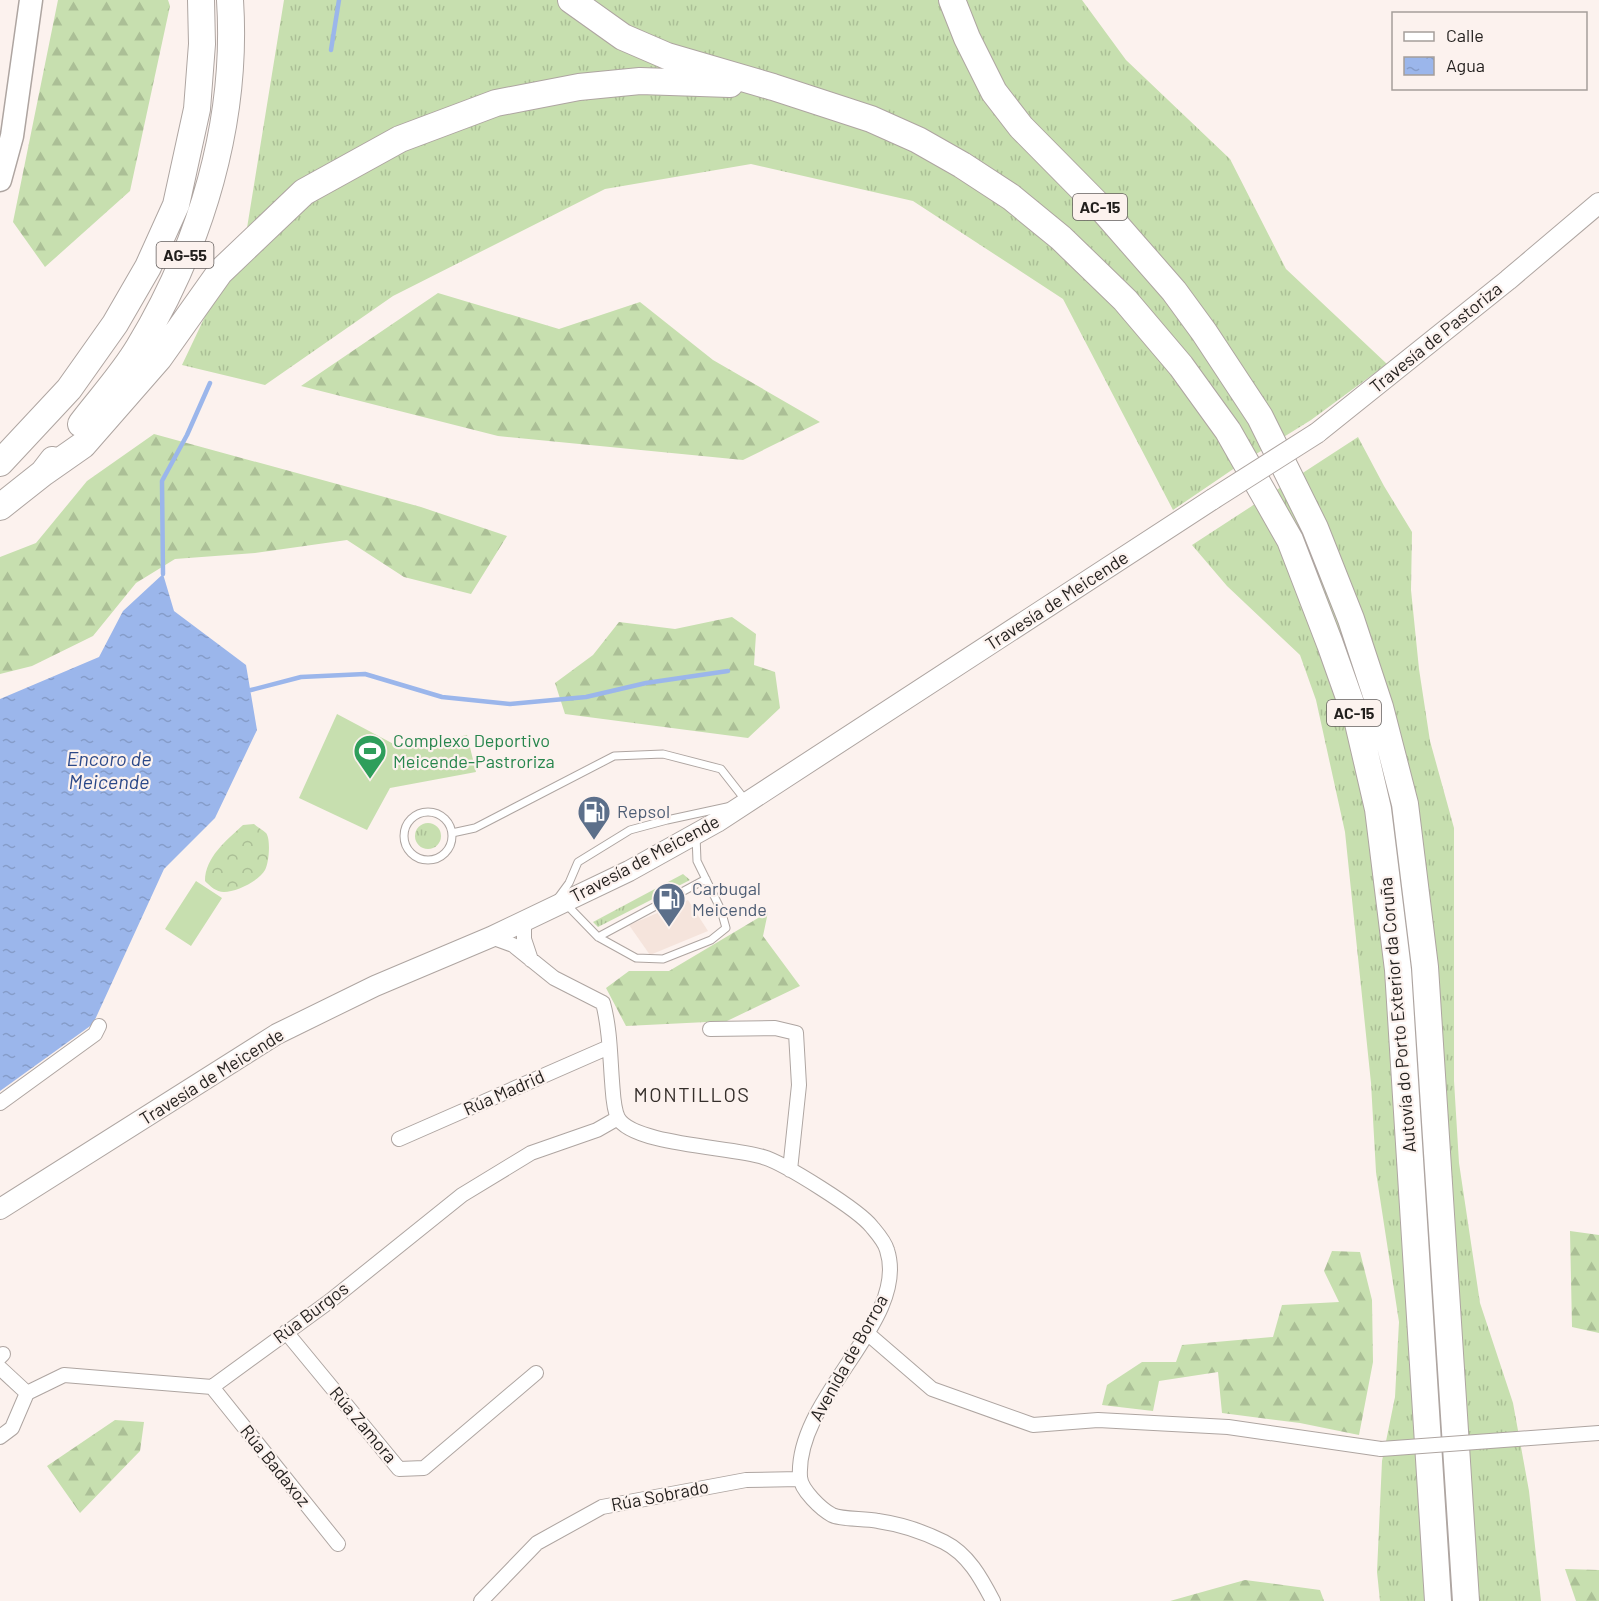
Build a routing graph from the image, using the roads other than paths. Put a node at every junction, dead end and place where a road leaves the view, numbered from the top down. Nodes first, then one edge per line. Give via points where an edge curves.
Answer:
1 (30, 0) edge
2 (201, 0) edge
3 (230, 0) edge
4 (571, 0) edge
5 (952, 0) edge
6 (773, 87) junction
7 (0, 180) edge
8 (1599, 203) edge
9 (0, 463) edge
10 (1267, 466) joint
11 (43, 473) junction
12 (0, 507) edge
13 (747, 803) junction
14 (452, 833) junction
15 (696, 834) junction
16 (706, 879) junction
17 (557, 904) junction
18 (524, 921) junction
19 (491, 937) junction
20 (598, 937) junction
21 (532, 962) junction
22 (99, 1026) dead end
23 (710, 1029) dead end
24 (609, 1047) junction
25 (0, 1103) edge
26 (618, 1118) junction
27 (399, 1139) dead end
28 (790, 1170) junction
29 (0, 1209) edge
30 (286, 1332) junction
31 (867, 1333) junction
32 (1, 1360) edge
33 (536, 1373) dead end
34 (212, 1387) junction
35 (27, 1393) junction
36 (1599, 1433) edge
37 (0, 1437) edge
38 (800, 1479) junction
39 (338, 1544) dead end
40 (481, 1601) edge
41 (993, 1601) edge
42 (1438, 1601) edge
43 (1466, 1601) edge

1 - 7 main road via 12,136
2 - 9 highway, AG-55 via 197,109 176,205 115,324 69,389
3 - 11 highway, AG-55 via 223,128 191,240 138,350
4 - 6 highway via 623,37 656,52
5 - 43 highway, Autovía do Porto Exterior da Coruña / AC-15 via 994,92 1021,127 1104,211 1174,291 1260,417 1315,528 1380,707 1405,804 1425,967
6 - 11 highway via 640,81 579,87 496,103 400,139 304,192 220,272 159,358 83,445
6 - 42 highway, Autovía do Porto Exterior da Coruña / AC-15 via 871,119 918,140 1011,197 1061,238 1125,300 1181,366 1227,431 1290,540 1358,723 1378,809 1399,982
8 - 10 main road, Travesía de Pastoriza, bridge via 1317,432
10 - 13 main road, Travesía de Meicende, bridge
11 - 12 highway, AG-55
13 - 14 lane via 721,769 663,754 614,756 475,828
13 - 15 main road, Travesía de Meicende
13 - 17 lane via 630,831 578,862
14 - 14 lane via 445,818 430,811 422,812 404,829 409,852 423,860 438,858 449,848
15 - 16 lane via 698,861
15 - 17 main road, Travesía de Meicende
16 - 20 lane
16 - 20 lane via 726,928 711,940 663,959 636,958
17 - 18 main road, Travesía de Meicende
17 - 20 lane
18 - 19 main road, Travesía de Meicende
18 - 21 street via 524,939
19 - 21 street via 513,945
19 - 29 main road, Travesía de Meicende via 375,986 278,1034
21 - 24 street via 603,1003
22 - 25 street via 95,1034
23 - 28 street via 775,1028 796,1033 799,1085
24 - 26 street
24 - 27 street, Rúa Madrid
26 - 28 street, Avenida de Borroa via 640,1134 764,1157
26 - 30 street, Rúa Burgos via 597,1130 531,1153 462,1195
28 - 31 street, Avenida de Borroa via 870,1224 887,1249 890,1278 884,1304
30 - 33 street, Rúa Zamora via 399,1469 424,1467
30 - 34 street, Rúa Burgos
31 - 36 street, bridge via 932,1389 1033,1425 1098,1420 1228,1427 1381,1449
31 - 38 street, Avenida de Borroa via 818,1411 804,1444
32 - 35 street
34 - 35 street via 64,1375
34 - 39 street, Rúa Badaxoz
35 - 37 street via 12,1428
38 - 40 street, Rúa Sobrado via 746,1480 602,1507 537,1543
38 - 41 street via 812,1499 833,1516 878,1521 945,1542 972,1563

